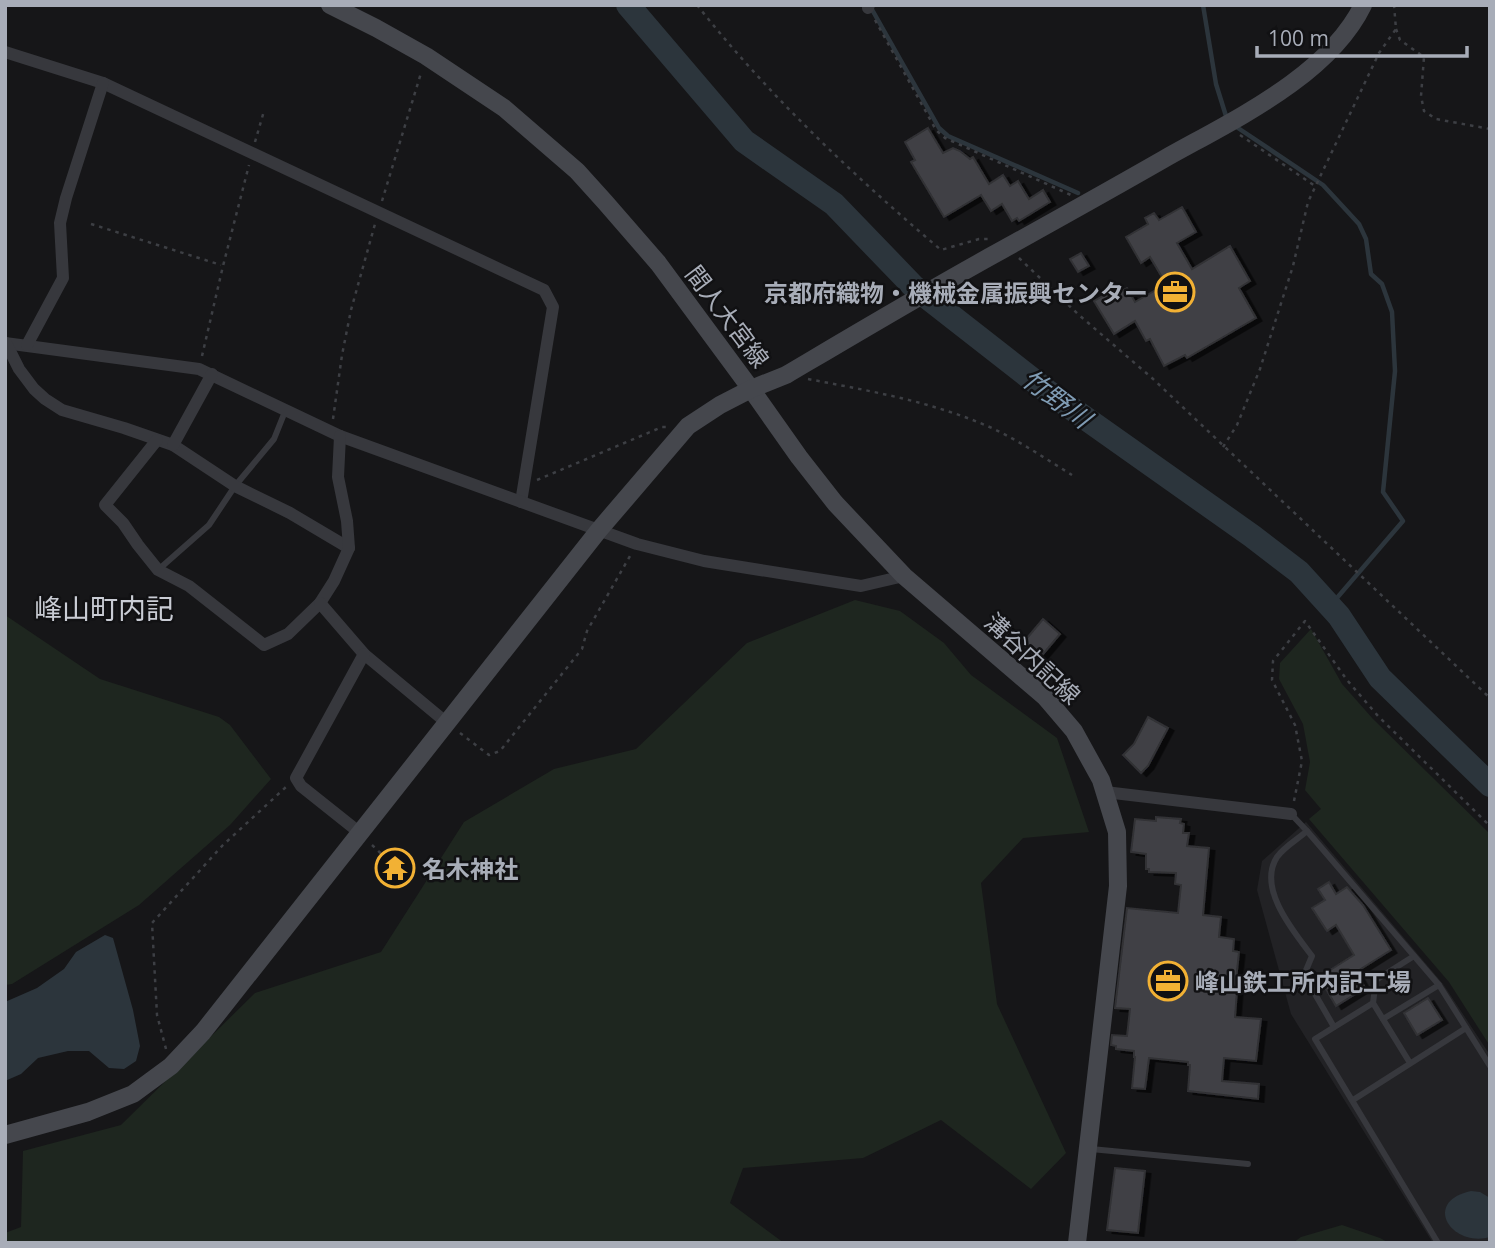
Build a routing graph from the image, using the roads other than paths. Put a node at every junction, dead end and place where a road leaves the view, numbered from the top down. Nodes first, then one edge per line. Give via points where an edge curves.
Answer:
1 (330, 5) edge
2 (1363, 5) edge
3 (5, 52) edge
4 (103, 83) junction
5 (6, 343) edge
6 (27, 345) junction
7 (212, 374) junction
8 (751, 389) junction
9 (286, 409) junction
10 (335, 434) junction
11 (157, 440) junction
12 (173, 445) junction
13 (235, 485) junction
14 (521, 502) junction
15 (599, 530) junction
16 (349, 548) junction
17 (158, 570) junction
18 (904, 576) junction
19 (320, 603) junction
20 (365, 654) junction
21 (447, 723) junction
22 (1105, 792) junction
23 (1291, 814) joint
24 (1307, 831) junction
25 (360, 833) junction
26 (1414, 956) junction
27 (1438, 985) junction
28 (1373, 1003) junction
29 (1383, 1019) junction
30 (1334, 1027) junction
31 (1466, 1028) junction
32 (1410, 1063) junction
33 (1490, 1066) edge
34 (1353, 1100) junction
35 (5, 1135) edge
36 (1089, 1149) junction
37 (1248, 1164) dead end
38 (1077, 1243) edge
39 (1438, 1243) edge

1 - 8 main road, 間人大宮線 via 426,56 504,108 577,172 641,243
2 - 8 main road, 間人大宮線 via 1342,38 1290,85 786,375
3 - 4 street
4 - 6 street via 60,223 63,278
4 - 14 street via 544,290 552,307
5 - 6 street
5 - 11 street via 34,389 62,410
6 - 7 street
7 - 9 street
7 - 12 street
8 - 15 main road via 688,426
8 - 18 main road, 溝谷内記線 via 835,503
9 - 10 street
9 - 13 lane via 274,439
10 - 14 street
10 - 16 street
11 - 12 street
11 - 17 street via 106,505
12 - 13 street
13 - 16 street
13 - 17 lane via 209,525
14 - 15 street
15 - 18 street via 705,561 861,586
15 - 21 main road
16 - 19 street
17 - 19 street via 189,586 264,645 288,634
18 - 22 main road, 溝谷内記線 via 1045,697 1074,731
19 - 20 street
20 - 21 street
20 - 25 street via 296,778
21 - 25 main road
22 - 23 street
22 - 36 main road, 溝谷内記線 via 1117,832 1118,886
23 - 24 lane
24 - 26 lane
24 - 30 lane via 1278,855 1271,885 1276,901 1312,957 1304,975
25 - 35 main road via 171,1066 133,1094
26 - 27 lane
26 - 28 lane via 1376,981
27 - 29 lane
27 - 31 lane
28 - 29 lane
28 - 30 lane
29 - 32 lane
30 - 34 lane via 1315,1039
31 - 32 lane
31 - 33 lane
32 - 34 lane
34 - 39 lane
36 - 37 lane
36 - 38 main road, 溝谷内記線

